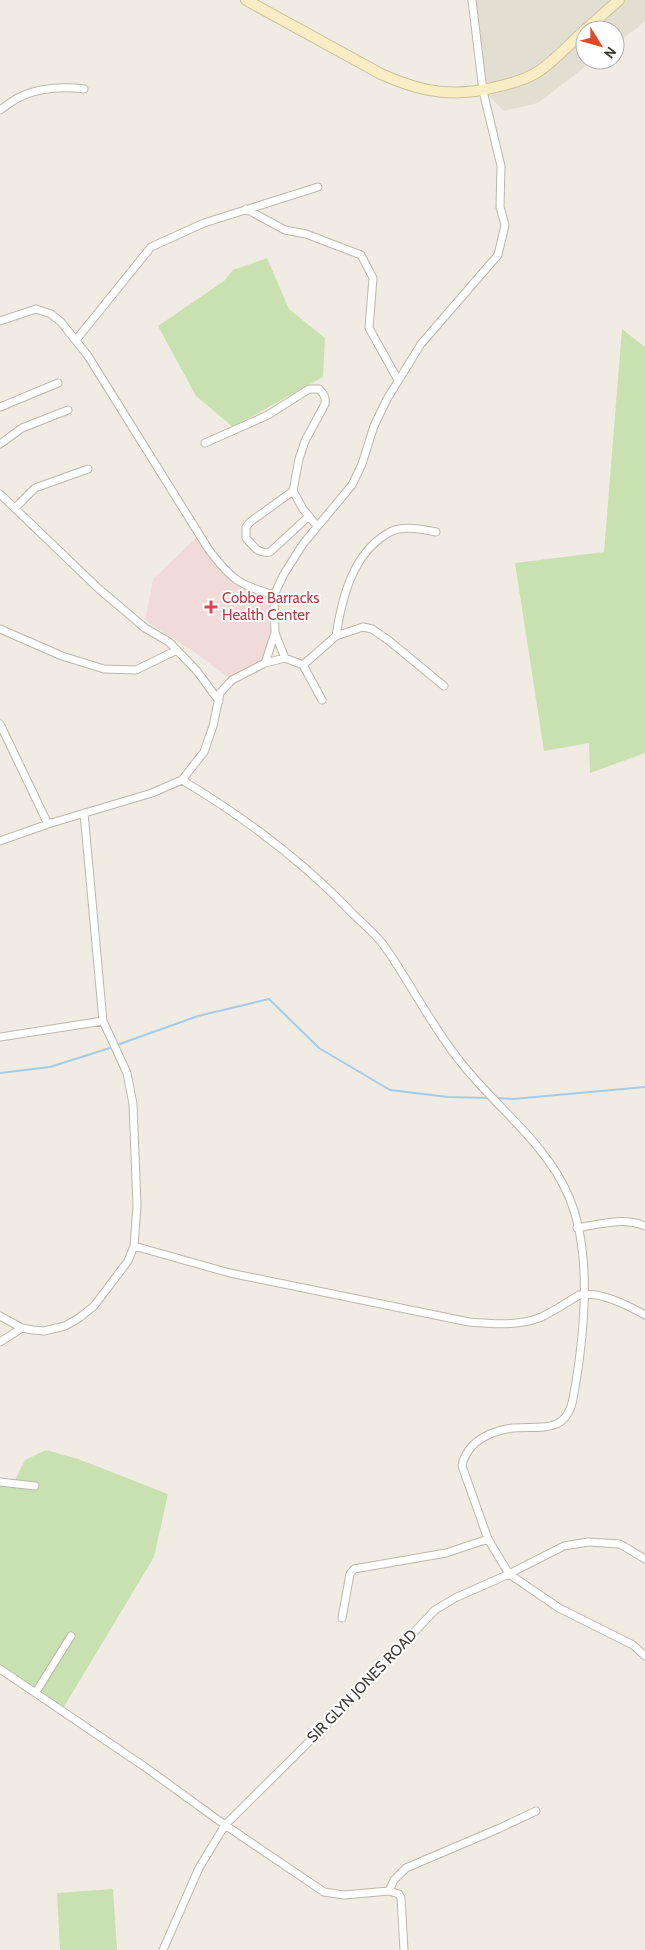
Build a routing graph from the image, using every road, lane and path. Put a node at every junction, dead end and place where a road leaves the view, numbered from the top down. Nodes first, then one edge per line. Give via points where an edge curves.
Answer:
1 (246, 0) edge
2 (472, 0) edge
3 (619, 0) edge
4 (596, 20) edge
5 (575, 39) edge
6 (84, 89) dead end
7 (482, 91) junction
8 (0, 110) edge
9 (318, 187) dead end
10 (246, 209) junction
11 (0, 321) edge
12 (76, 340) junction
13 (398, 380) junction
14 (58, 383) dead end
15 (0, 407) edge
16 (68, 410) dead end
17 (205, 443) dead end
18 (0, 444) edge
19 (88, 469) dead end
20 (293, 491) junction
21 (0, 494) edge
22 (15, 508) junction
23 (308, 517) junction
24 (317, 526) junction
25 (436, 532) dead end
26 (274, 595) junction
27 (0, 629) edge
28 (275, 633) junction
29 (336, 636) junction
30 (177, 650) junction
31 (285, 658) junction
32 (265, 663) junction
33 (303, 665) junction
34 (444, 686) dead end
35 (322, 700) dead end
36 (220, 701) junction
37 (0, 724) edge
38 (182, 780) junction
39 (84, 813) junction
40 (48, 824) junction
41 (0, 841) edge
42 (103, 1020) junction
43 (0, 1037) edge
44 (645, 1226) edge
45 (577, 1228) junction
46 (134, 1246) junction
47 (585, 1294) junction
48 (645, 1315) edge
49 (0, 1316) edge
50 (22, 1328) junction
51 (0, 1342) edge
52 (0, 1482) edge
53 (35, 1486) dead end
54 (488, 1539) junction
55 (645, 1559) edge
56 (509, 1574) junction
57 (342, 1618) dead end
58 (71, 1636) dead end
59 (645, 1656) edge
60 (0, 1669) edge
61 (36, 1692) junction
62 (536, 1811) dead end
63 (225, 1825) junction
64 (390, 1891) junction
65 (162, 1950) edge
66 (404, 1950) edge

1 - 7 main road via 401,83 447,93
2 - 7 street
3 - 4 main road
5 - 7 main road via 536,73 511,84
6 - 8 street via 70,87 40,91 21,96
7 - 13 street via 501,166 500,207 505,225 502,242 498,255 421,344
9 - 10 street
10 - 12 street via 204,223 151,247
10 - 13 street via 285,230 306,234 361,255 373,278 368,328
11 - 12 street via 26,311 45,311 61,322
12 - 26 street via 220,565 245,586
13 - 24 street via 374,426 352,485
14 - 15 street
16 - 18 street via 22,428
17 - 20 street via 268,415 309,389 319,389 326,399 325,404 305,441
19 - 22 street via 35,488
20 - 23 street
20 - 23 street via 250,522 246,538 260,552 270,552
21 - 22 street
22 - 30 street via 99,589
23 - 24 street
24 - 26 street via 284,574
25 - 29 street via 418,528 391,531 375,543 347,585
26 - 28 street
27 - 30 street via 62,656 104,669 136,670
28 - 31 street
28 - 32 street
29 - 33 street
29 - 34 street via 363,627 372,629
30 - 36 street
31 - 32 street
31 - 33 street
32 - 36 street via 232,680 220,693
33 - 35 street
36 - 38 street via 204,752
37 - 40 street
38 - 39 street via 152,793
38 - 45 street via 225,806 326,885 384,946 458,1060 557,1174 569,1198
39 - 40 street
39 - 42 street
40 - 41 street
42 - 43 street
42 - 46 street via 127,1073 133,1104 137,1206
44 - 45 street via 615,1221
45 - 47 street
46 - 47 street via 230,1273 469,1322 523,1322 538,1318
46 - 50 street via 118,1276 94,1306 79,1318 65,1326 44,1331
47 - 48 street via 600,1296
47 - 54 street via 572,1400 566,1415 551,1427 512,1428 490,1434 478,1441 463,1460 463,1472
49 - 50 street
50 - 51 street
52 - 53 street
54 - 56 street
54 - 57 street via 446,1553 354,1568
55 - 56 street, SIR GLYN JONES ROAD via 620,1544 588,1542 564,1546
56 - 59 street via 559,1608 633,1645
56 - 63 street, SIR GLYN JONES ROAD via 435,1610 339,1712
58 - 61 street
60 - 61 street
61 - 63 street
62 - 64 street via 406,1868 394,1880
63 - 64 street via 324,1892 344,1895
63 - 65 street, SIR GLYN JONES ROAD via 199,1868
64 - 66 street via 401,1898

